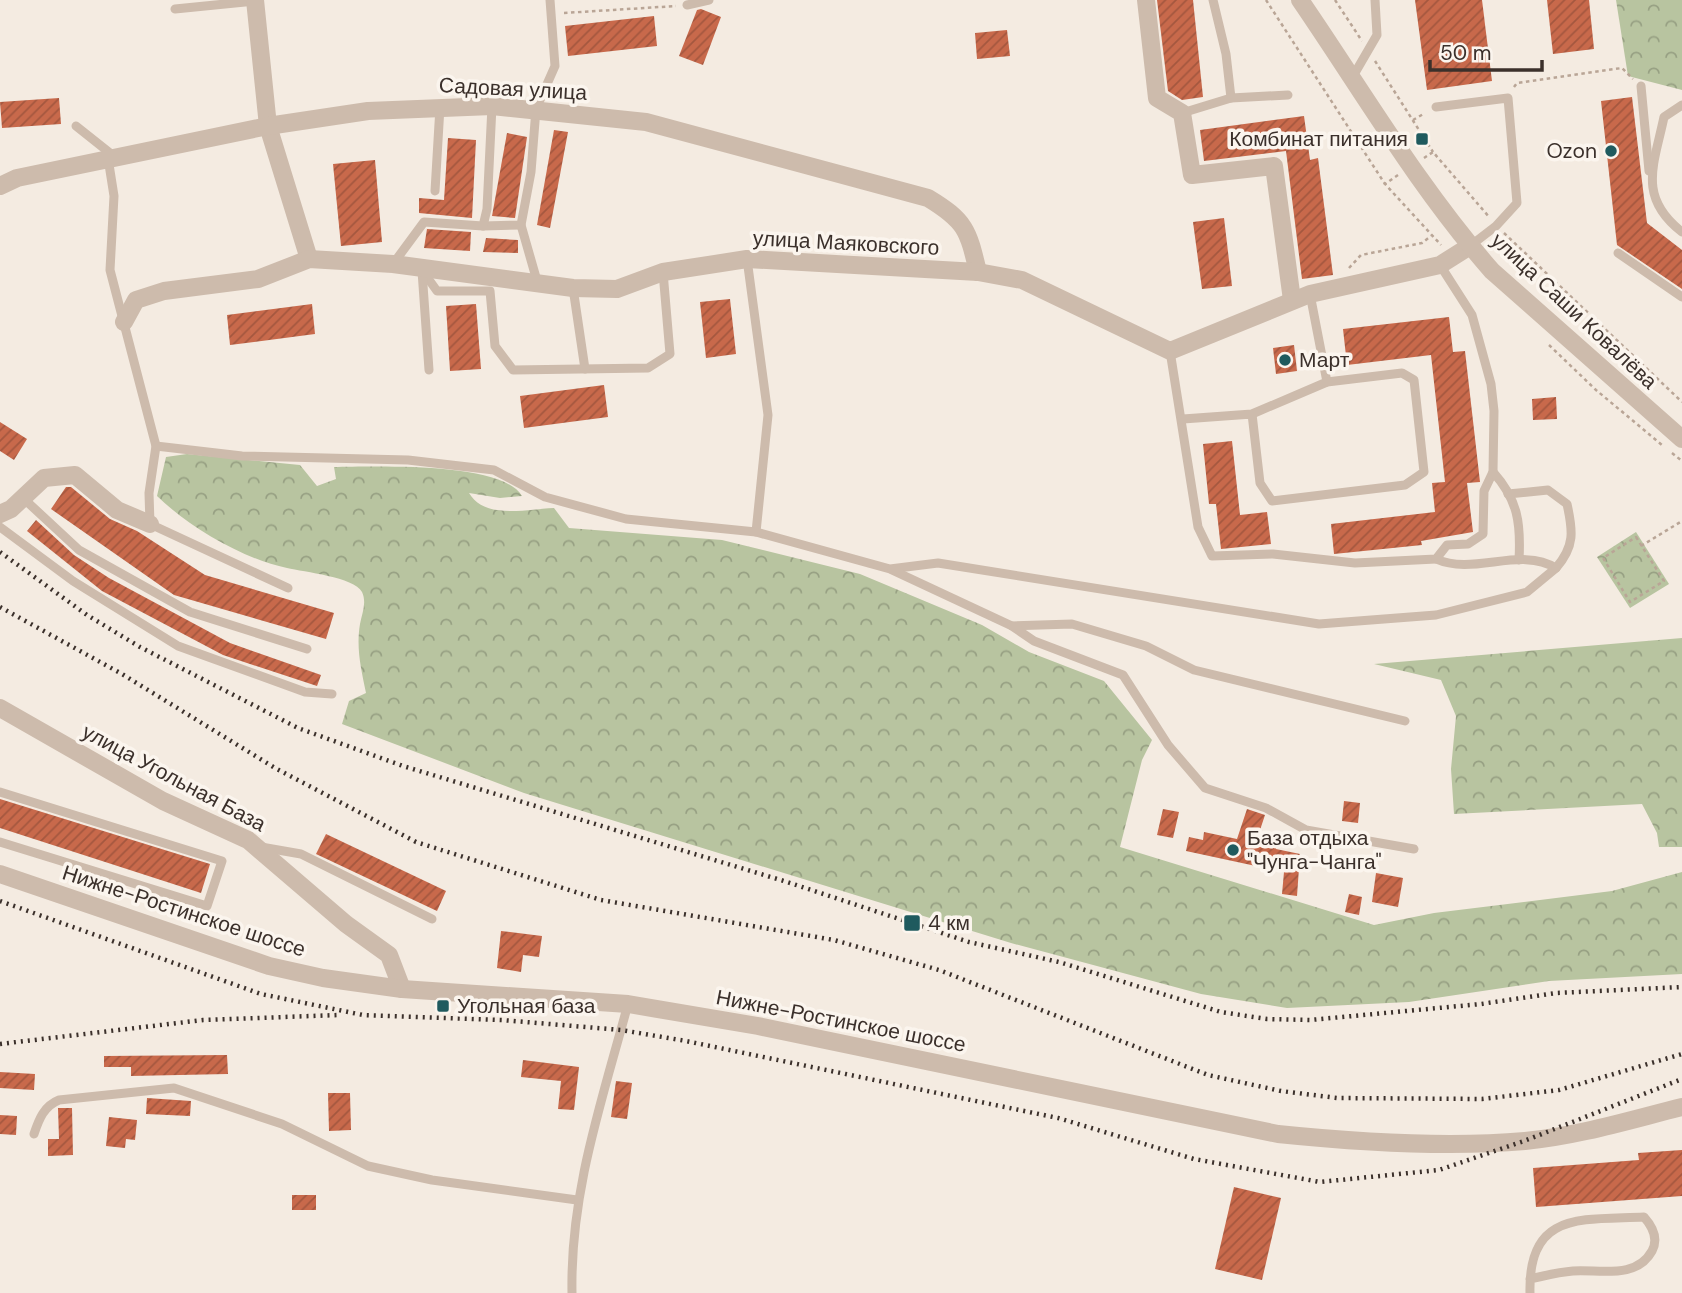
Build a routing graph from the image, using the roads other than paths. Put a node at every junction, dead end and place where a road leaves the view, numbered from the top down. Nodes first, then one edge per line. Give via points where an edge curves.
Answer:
1 (550, 0) edge
2 (709, 0) edge
3 (1146, 0) edge
4 (1213, 0) edge
5 (1300, 0) edge
6 (1375, 0) edge
7 (255, 1) edge
8 (687, 5) road end
9 (175, 9) dead end
10 (1352, 78) junction
11 (1641, 86) road end
12 (1288, 95) dead end
13 (1231, 98) junction
14 (1682, 105) edge
15 (492, 106) junction
16 (440, 107) junction
17 (1436, 107) road end
18 (536, 109) junction
19 (1182, 113) junction
20 (76, 126) dead end
21 (268, 126) junction
22 (111, 158) junction
23 (1650, 176) junction
24 (0, 186) edge
25 (435, 191) dead end
26 (521, 225) junction
27 (482, 226) junction
28 (1682, 232) edge
29 (1470, 246) junction
30 (1618, 253) dead end
31 (309, 259) junction
32 (747, 259) junction
33 (393, 264) junction
34 (1440, 265) junction
35 (422, 270) junction
36 (663, 272) junction
37 (978, 272) junction
38 (537, 281) junction
39 (573, 288) junction
40 (1310, 294) junction
41 (1682, 298) edge
42 (1292, 300) junction
43 (124, 322) junction
44 (1170, 351) junction
45 (585, 369) junction
46 (429, 370) dead end
47 (1327, 382) junction
48 (1252, 414) junction
49 (1183, 419) junction
50 (1682, 439) edge
51 (156, 446) junction
52 (1493, 472) junction
53 (1508, 494) junction
54 (23, 498) junction
55 (0, 514) edge
56 (150, 524) junction
57 (0, 527) edge
58 (756, 532) junction
59 (1436, 559) junction
60 (1519, 560) junction
61 (1556, 568) junction
62 (890, 569) junction
63 (288, 588) dead end
64 (1012, 626) junction
65 (307, 649) dead end
66 (332, 694) dead end
67 (0, 708) edge
68 (1405, 721) dead end
69 (0, 792) edge
70 (0, 842) edge
71 (256, 846) junction
72 (1414, 849) dead end
73 (0, 874) edge
74 (432, 919) dead end
75 (402, 989) junction
76 (628, 1004) junction
77 (1682, 1107) edge
78 (34, 1134) dead end
79 (577, 1200) junction
80 (1530, 1279) junction
81 (572, 1293) edge
82 (1530, 1293) edge

1 - 18 lane via 555,66
2 - 8 lane
3 - 19 street via 1157,98
4 - 13 lane
5 - 10 street, улица Саши Ковалёва
6 - 10 lane via 1377,36
7 - 9 lane
7 - 21 street
10 - 29 street, улица Саши Ковалёва
11 - 23 lane
12 - 13 lane
13 - 19 lane
14 - 23 lane via 1664,117
15 - 16 street, Садовая улица
15 - 18 street, Садовая улица
15 - 27 lane via 487,209
16 - 21 street, Садовая улица via 368,111
16 - 25 lane
17 - 29 lane via 1508,98 1517,203
18 - 26 lane
18 - 37 street, Садовая улица via 646,122 928,198 956,215 970,238
19 - 42 street via 1192,175 1274,166
20 - 22 lane
21 - 22 street, Садовая улица
21 - 31 street
22 - 24 street, Садовая улица via 17,178
22 - 43 lane via 110,270
23 - 28 lane via 1663,217
26 - 27 lane
26 - 38 lane
27 - 33 lane via 424,222
29 - 34 street
29 - 50 street, улица Саши Ковалёва via 1492,271
30 - 41 lane
31 - 33 street, улица Маяковского
31 - 43 street, улица Маяковского via 258,279 164,291 136,300
32 - 36 street, улица Маяковского
32 - 37 street, улица Маяковского
32 - 58 lane via 768,415
33 - 35 street, улица Маяковского
34 - 40 street
34 - 52 lane via 1472,315 1483,349 1494,411
35 - 38 street, улица Маяковского
35 - 45 lane via 438,290 490,291 495,346 513,370
35 - 46 lane
36 - 39 street, улица Маяковского via 617,289
36 - 45 lane via 670,354 648,368
37 - 44 street, улица Маяковского via 1022,280
38 - 39 street, улица Маяковского
39 - 45 lane
40 - 42 street
40 - 47 lane
42 - 44 street
43 - 51 lane
44 - 49 lane
47 - 48 lane
47 - 48 lane via 1402,373 1414,380 1424,472 1405,485 1272,501 1260,483
48 - 49 lane
49 - 59 lane via 1198,527 1212,556 1273,554 1355,563
51 - 56 lane
51 - 58 lane via 242,456 408,460 494,470 545,497 626,519
52 - 53 lane
52 - 59 lane via 1484,491 1483,534 1468,544 1447,545
53 - 60 lane via 1521,522
53 - 61 lane via 1548,490 1567,504 1574,536
54 - 55 street
54 - 56 street via 44,478 75,475 117,510
54 - 65 lane via 79,550 190,612
56 - 63 lane
57 - 66 lane via 73,581 178,646 305,692
58 - 62 lane
59 - 60 lane via 1453,567
60 - 61 lane via 1543,560
61 - 62 lane via 1527,592 1436,615 1319,624 938,564
62 - 64 lane
64 - 68 lane via 1072,624 1146,646 1194,670
64 - 72 lane via 1034,641 1123,675 1168,745 1205,788 1266,808 1306,830
67 - 71 street, улица Угольная База via 163,801
69 - 70 lane via 222,861 207,906
71 - 74 lane via 301,854
71 - 75 street, улица Угольная База via 389,955
73 - 75 street, Нижне-Ростинское шоссе via 269,966
75 - 76 street, Нижне-Ростинское шоссе
76 - 77 street, Нижне-Ростинское шоссе via 758,1026 1278,1135 1344,1141 1524,1141
76 - 79 lane
78 - 79 lane via 40,1116 59,1100 174,1088 282,1124 368,1166 432,1181
79 - 81 lane
80 - 80 lane via 1538,1242 1575,1220 1644,1217 1653,1228 1655,1246 1647,1260 1626,1270 1575,1270
80 - 82 lane

